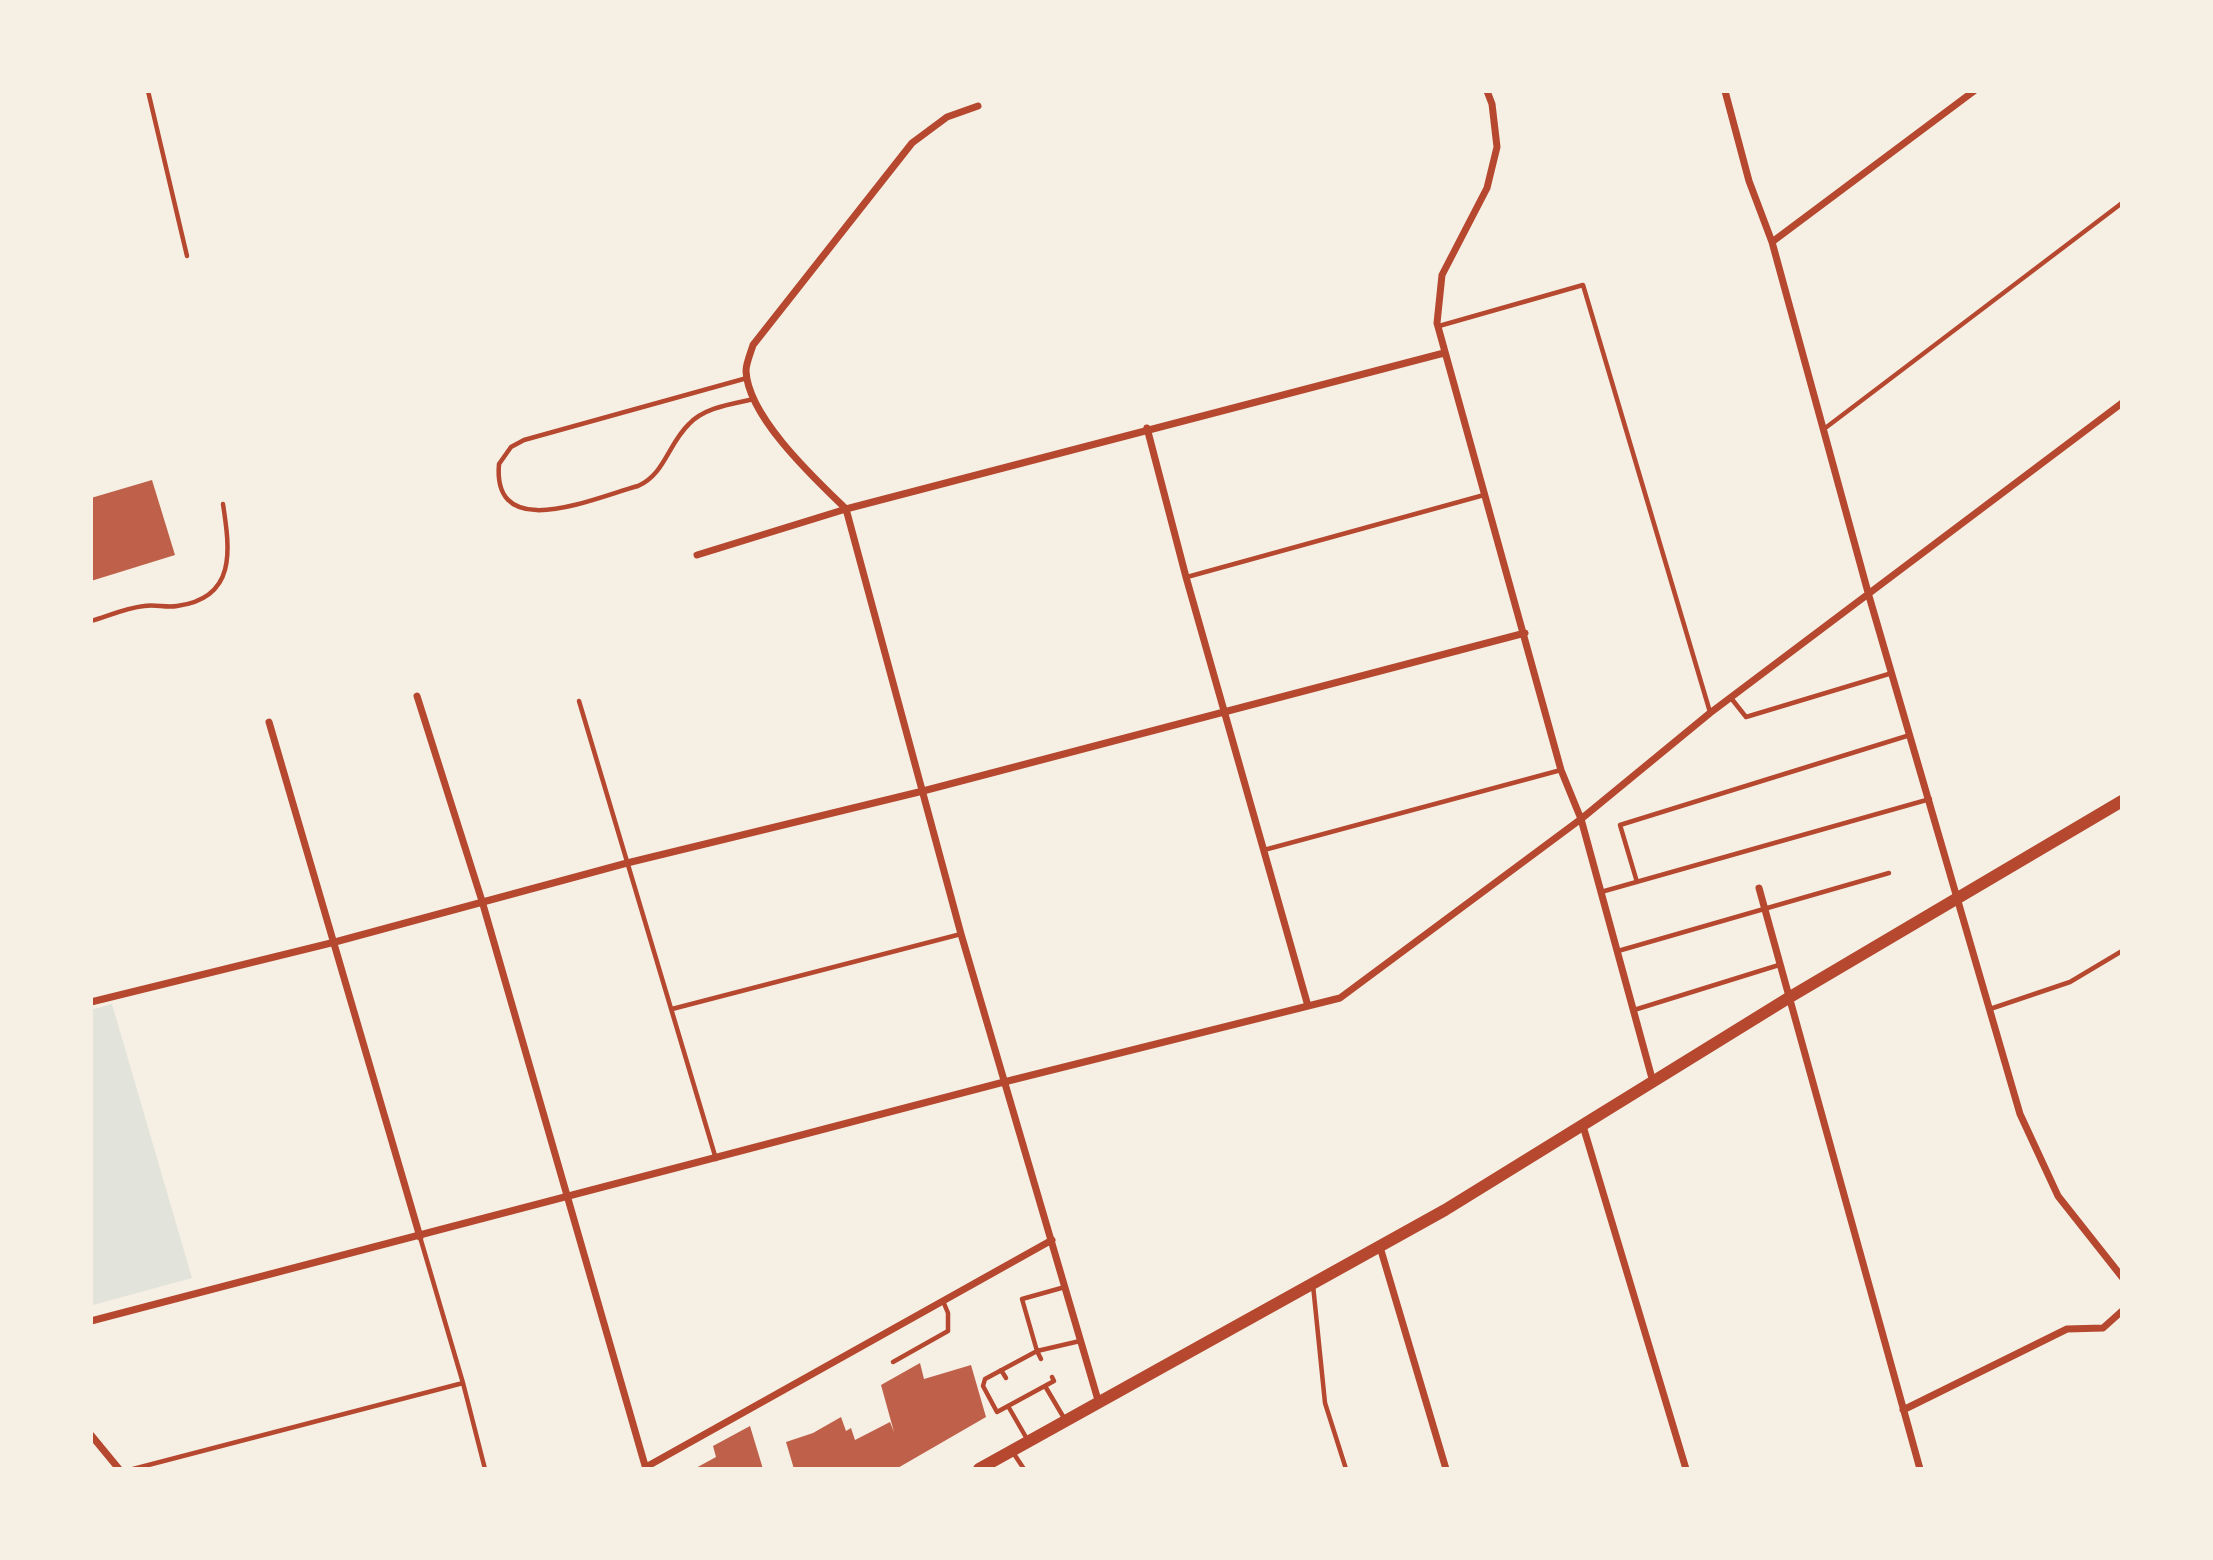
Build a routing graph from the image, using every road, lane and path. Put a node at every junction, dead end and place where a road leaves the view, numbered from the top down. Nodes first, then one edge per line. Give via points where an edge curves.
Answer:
1 (148, 91) edge
2 (1487, 91) edge
3 (1725, 91) edge
4 (1974, 91) edge
5 (978, 106) dead end
6 (2122, 203) edge
7 (1772, 242) junction
8 (187, 256) dead end
9 (1438, 326) junction
10 (1444, 352) junction
11 (748, 377) junction
12 (755, 398) junction
13 (2122, 403) edge
14 (1147, 428) junction
15 (1823, 430) junction
16 (1484, 495) junction
17 (223, 504) dead end
18 (846, 509) junction
19 (697, 555) dead end
20 (1186, 577) junction
21 (1869, 596) junction
22 (91, 621) edge
23 (1525, 633) junction
24 (1893, 673) junction
25 (417, 696) dead end
26 (1731, 698) junction
27 (579, 701) dead end
28 (1227, 712) junction
29 (1710, 713) junction
30 (270, 722) dead end
31 (1911, 735) junction
32 (1561, 770) junction
33 (923, 791) junction
34 (1930, 799) junction
35 (2122, 801) edge
36 (1581, 819) junction
37 (1264, 850) junction
38 (626, 863) junction
39 (1889, 873) dead end
40 (1637, 881) junction
41 (1759, 888) dead end
42 (1601, 892) junction
43 (1959, 897) junction
44 (482, 901) junction
45 (1765, 909) junction
46 (961, 933) junction
47 (335, 942) junction
48 (2122, 951) edge
49 (1617, 952) junction
50 (1780, 965) junction
51 (1790, 997) junction
52 (91, 1002) edge
53 (1308, 1006) junction
54 (672, 1009) junction
55 (1990, 1009) junction
56 (1633, 1011) junction
57 (1004, 1082) junction
58 (1653, 1082) junction
59 (1583, 1126) junction
60 (716, 1159) junction
61 (568, 1198) junction
62 (420, 1237) junction
63 (1052, 1240) junction
64 (1380, 1247) junction
65 (2122, 1277) edge
66 (1313, 1284) junction
67 (1065, 1287) junction
68 (942, 1301) junction
69 (2122, 1311) edge
70 (91, 1321) edge
71 (1081, 1341) junction
72 (1037, 1351) junction
73 (1041, 1359) dead end
74 (893, 1362) dead end
75 (1001, 1370) junction
76 (1052, 1377) dead end
77 (1006, 1378) dead end
78 (463, 1383) junction
79 (1045, 1386) junction
80 (1098, 1401) junction
81 (1008, 1406) junction
82 (1903, 1410) junction
83 (1065, 1420) junction
84 (91, 1435) edge
85 (1028, 1441) junction
86 (1012, 1450) junction
87 (646, 1468) edge
88 (119, 1469) edge
89 (133, 1469) edge
90 (485, 1469) edge
91 (979, 1469) edge
92 (1024, 1469) edge
93 (1346, 1469) edge
94 (1446, 1469) edge
95 (1686, 1469) edge
96 (1920, 1469) edge

1 - 8 lane
2 - 9 street via 1497,147 1487,188 1442,275
3 - 7 street via 1749,181
4 - 7 street
5 - 11 street via 947,117 912,143 770,320 753,345
6 - 15 lane
7 - 15 street
9 - 10 street
9 - 29 lane via 1583,285
10 - 14 street
10 - 16 street
11 - 12 street
11 - 12 lane via 524,440 499,464 502,492 517,508 537,513 638,486 651,480 690,422 711,410
12 - 18 street via 802,467
13 - 21 street
14 - 18 street
14 - 20 street
15 - 21 street
16 - 20 lane
16 - 23 street
17 - 22 lane via 229,560 226,575 214,589 189,604 144,606
18 - 19 street
18 - 33 street
20 - 28 street
21 - 24 street
21 - 26 street
23 - 28 street
23 - 32 street
24 - 26 lane via 1745,717
24 - 31 street
25 - 44 street
26 - 29 street
27 - 38 lane
28 - 33 street
28 - 37 street
29 - 36 street
30 - 47 street
31 - 34 street
31 - 40 lane via 1620,825
32 - 36 street
32 - 37 lane
33 - 38 street
33 - 46 street
34 - 40 lane
34 - 43 street
35 - 43 main road
36 - 42 street
36 - 53 street via 1340,998
37 - 53 street
38 - 44 street
38 - 54 lane
39 - 45 lane
40 - 42 lane
41 - 45 street
42 - 49 street
43 - 51 main road
43 - 55 street
44 - 47 street
44 - 61 street
45 - 49 lane
45 - 50 street
46 - 54 lane
46 - 57 street
47 - 52 street
47 - 62 street
48 - 55 lane via 2070,982
49 - 56 street
50 - 51 street
50 - 56 lane
51 - 58 main road
51 - 82 street
53 - 57 street
54 - 60 lane
55 - 65 street via 2020,1114 2057,1196
56 - 58 street
57 - 60 street
57 - 63 street
58 - 59 main road
59 - 64 main road
59 - 95 street
60 - 61 street
61 - 62 street
61 - 87 street
62 - 70 street
62 - 78 lane
63 - 67 street
63 - 68 street
64 - 66 main road
64 - 94 street
66 - 80 main road
66 - 93 lane via 1325,1403
67 - 71 street
67 - 72 lane via 1022,1299
68 - 74 lane via 948,1313 947,1331
68 - 87 street
69 - 82 street via 2104,1328 2067,1329
71 - 72 lane
71 - 80 street
72 - 73 lane
72 - 75 lane
75 - 77 lane
75 - 81 lane via 985,1379 983,1386 997,1412
76 - 79 lane via 1054,1381
78 - 89 lane
78 - 90 lane
79 - 81 lane
79 - 83 lane
80 - 83 main road
81 - 85 lane
82 - 96 street
83 - 85 main road
84 - 88 street
85 - 86 main road
86 - 91 main road
86 - 92 lane

